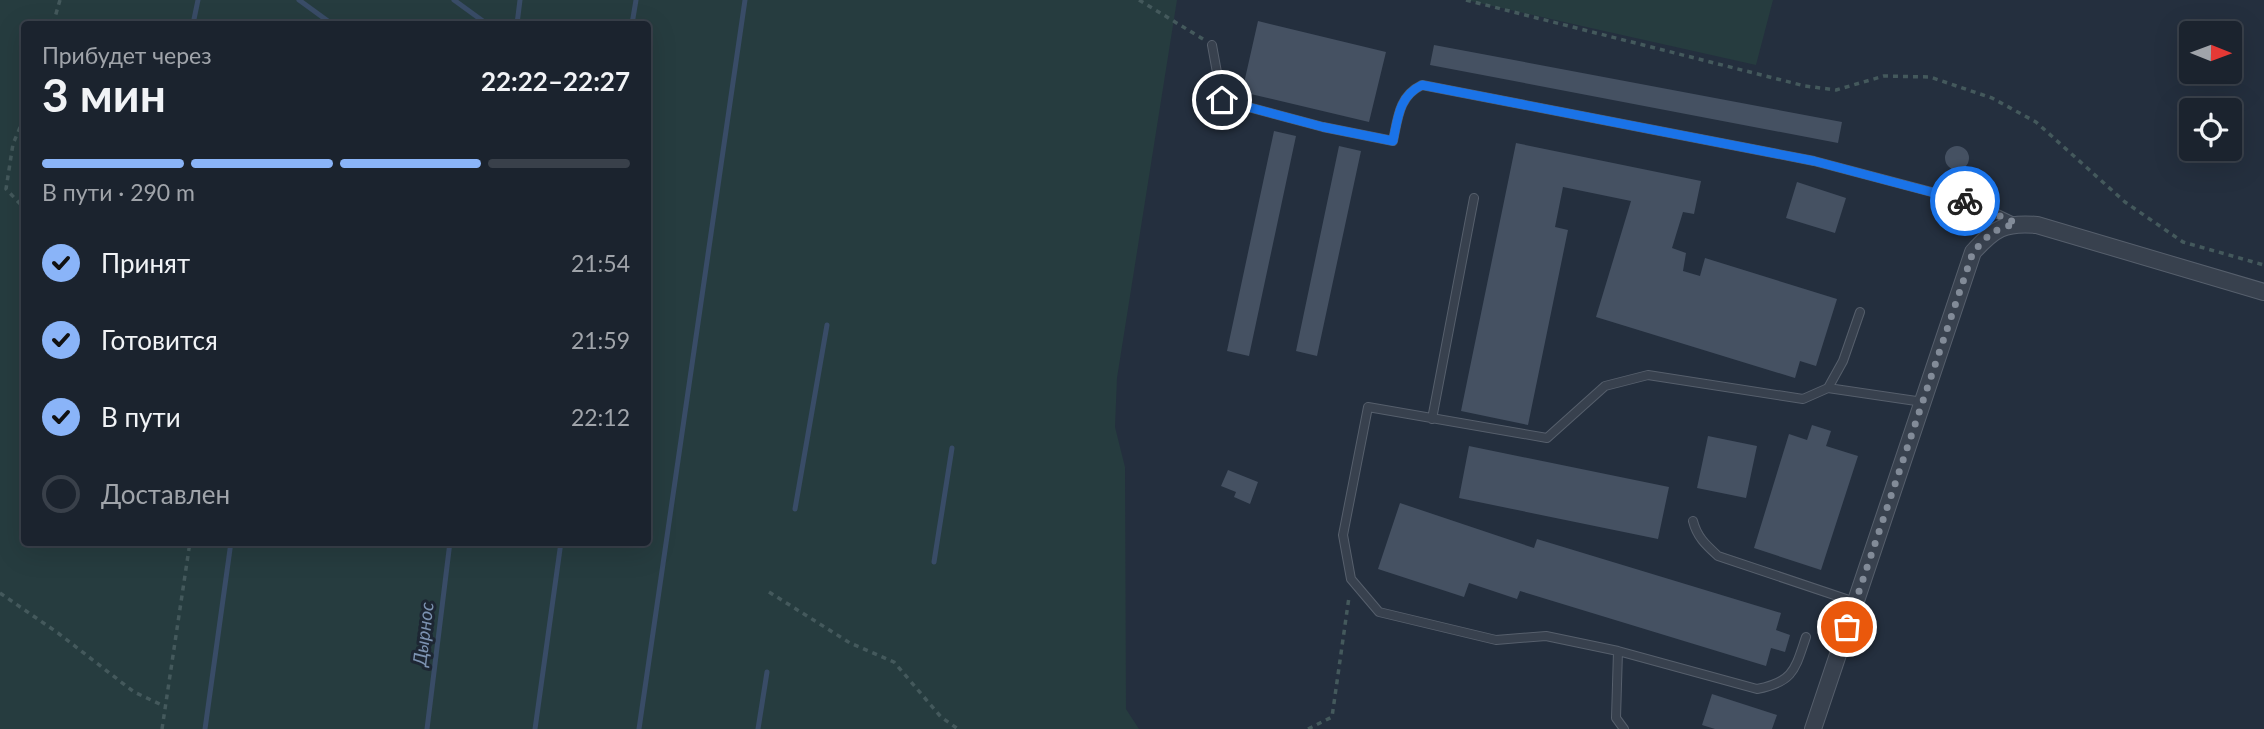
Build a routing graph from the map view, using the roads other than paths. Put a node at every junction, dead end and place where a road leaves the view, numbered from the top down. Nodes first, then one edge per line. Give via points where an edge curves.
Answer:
1 (1212, 45) road end
2 (1474, 198) dead end
3 (2016, 223) junction
4 (2264, 292) edge
5 (1860, 312) dead end
6 (1828, 388) junction
7 (1923, 402) junction
8 (1432, 419) junction
9 (1693, 521) dead end
10 (1856, 602) junction
11 (1807, 637) dead end
12 (1618, 651) junction
13 (1624, 729) edge
14 (1813, 729) edge

1 - 3 lane via 1222,100 1323,127 1393,141 1402,101 1422,85 1814,161 1977,204
2 - 8 lane
3 - 4 street via 2037,225
3 - 7 street via 1992,232 1973,252
5 - 6 lane
6 - 7 lane
6 - 8 lane via 1803,399 1648,375 1605,386 1547,438
7 - 10 street
8 - 12 lane via 1368,407 1343,535 1351,579 1379,612 1496,640 1546,636
9 - 10 lane via 1703,543 1718,556
10 - 14 street
11 - 12 lane via 1794,672 1778,685 1757,688
12 - 13 lane via 1616,718

